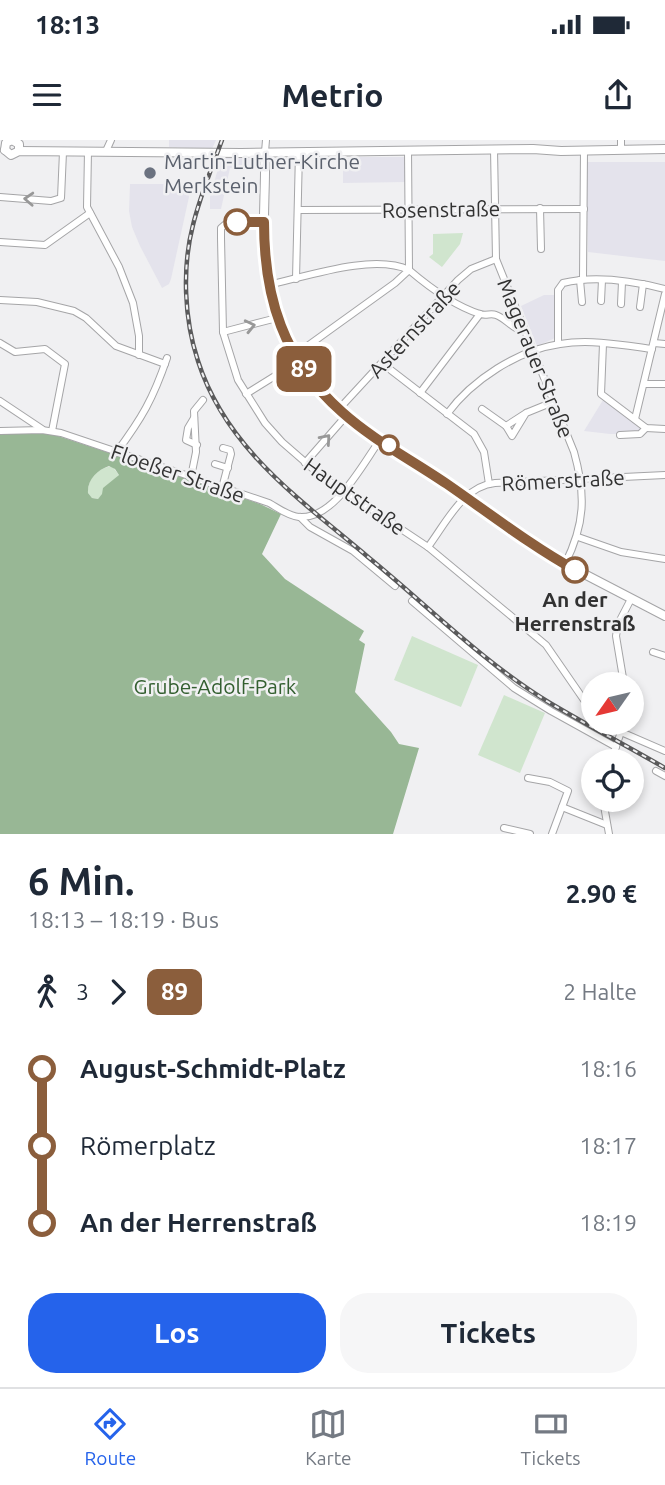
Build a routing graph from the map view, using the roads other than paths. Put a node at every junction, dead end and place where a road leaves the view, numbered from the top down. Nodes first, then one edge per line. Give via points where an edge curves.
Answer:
1 (12, 140) edge
2 (111, 140) edge
3 (266, 140) edge
4 (521, 144) edge
5 (621, 144) edge
6 (494, 149) junction
7 (583, 149) junction
8 (665, 149) edge
9 (2, 150) edge
10 (408, 150) junction
11 (19, 151) junction
12 (88, 151) junction
13 (106, 151) junction
14 (63, 152) junction
15 (265, 152) junction
16 (299, 152) junction
17 (0, 197) edge
18 (494, 208) junction
19 (540, 208) junction
20 (584, 209) junction
21 (298, 210) junction
22 (410, 210) junction
23 (90, 214) junction
24 (264, 222) junction
25 (0, 242) edge
26 (541, 249) dead end
27 (496, 259) junction
28 (409, 270) junction
29 (296, 279) junction
30 (582, 280) junction
31 (602, 280) junction
32 (622, 282) junction
33 (268, 285) junction
34 (643, 285) junction
35 (665, 291) edge
36 (444, 295) junction
37 (0, 300) edge
38 (601, 301) dead end
39 (582, 302) dead end
40 (664, 302) edge
41 (621, 304) dead end
42 (640, 307) dead end
43 (480, 314) junction
44 (278, 318) junction
45 (525, 331) junction
46 (223, 332) junction
47 (0, 343) edge
48 (558, 344) junction
49 (603, 344) junction
50 (665, 344) edge
51 (653, 346) junction
52 (534, 352) junction
53 (139, 355) junction
54 (297, 358) junction
55 (383, 364) junction
56 (645, 384) junction
57 (665, 384) edge
58 (420, 393) junction
59 (246, 394) junction
60 (204, 400) dead end
61 (0, 401) edge
62 (553, 402) junction
63 (482, 409) dead end
64 (343, 413) junction
65 (447, 414) junction
66 (526, 414) junction
67 (194, 418) junction
68 (635, 419) junction
69 (506, 426) junction
70 (646, 428) junction
71 (665, 429) edge
72 (42, 430) junction
73 (0, 431) edge
74 (52, 431) junction
75 (620, 435) dead end
76 (380, 440) junction
77 (197, 445) junction
78 (222, 448) dead end
79 (116, 453) junction
80 (305, 463) junction
81 (215, 464) dead end
82 (228, 468) junction
83 (665, 475) edge
84 (191, 477) junction
85 (581, 480) junction
86 (489, 484) junction
87 (222, 488) junction
88 (344, 490) junction
89 (466, 497) junction
90 (300, 517) junction
91 (578, 537) junction
92 (428, 547) junction
93 (665, 559) edge
94 (565, 564) junction
95 (395, 586) dead end
96 (631, 599) junction
97 (412, 601) dead end
98 (665, 616) edge
99 (653, 652) dead end
100 (665, 656) edge
101 (622, 672) edge
102 (581, 696) edge
103 (620, 735) edge
104 (628, 735) edge
105 (617, 747) joint
106 (665, 751) edge
107 (656, 771) dead end
108 (665, 776) edge
109 (528, 778) dead end
110 (562, 807) junction
111 (605, 812) edge
112 (607, 825) junction
113 (504, 828) dead end
114 (530, 834) edge
115 (552, 834) edge
116 (609, 834) edge

1 - 9 main road
1 - 11 main road via 19,144
2 - 13 street
3 - 15 street
4 - 6 main road
4 - 7 main road via 561,151
5 - 7 main road
5 - 8 main road
6 - 10 main road
6 - 18 street, Magerauer Straße
7 - 20 street
9 - 11 main road via 12,155
10 - 16 main road
10 - 22 street
11 - 14 main road
12 - 13 main road
12 - 14 main road
12 - 23 street
13 - 15 main road
14 -> 17 street via 61,198
15 - 16 main road
15 - 24 main road
16 - 21 street
18 - 19 street, Rosenstraße
18 - 22 street, Rosenstraße
18 - 27 street, Magerauer Straße
19 - 20 street, Rosenstraße
19 - 26 street
20 - 30 street
21 - 22 street, Rosenstraße
21 - 29 street
22 - 28 street
23 - 25 street via 45,244
23 - 53 street via 133,303
24 - 33 main road
24 - 46 street, Hauptstraße via 223,224
27 - 36 street, Asternstraße via 471,269
27 - 45 street, Magerauer Straße
28 - 29 street via 351,265
28 - 36 street
28 - 54 street
29 - 33 street
30 - 31 street
30 - 39 street
30 - 48 street via 563,283 558,290
31 - 32 street
31 - 38 street
32 - 34 street
32 - 41 street
33 - 44 main road
34 - 35 street
34 - 42 street
35 - 40 street
36 - 43 street
36 - 55 street, Asternstraße
37 - 53 street via 74,311 116,346
40 - 51 street
43 - 45 street via 497,315
43 - 58 street
46 -> 44 street
44 - 54 main road
45 - 52 street, Magerauer Straße
46 - 59 street, Hauptstraße
47 - 74 street via 19,352 45,349 65,364
48 - 49 street
48 - 52 street
49 - 51 street
49 - 68 street via 601,390
50 - 51 street
51 - 56 street
52 - 62 street, Magerauer Straße
52 - 65 street via 493,371 461,396
53 - 79 street via 166,361 141,419
54 - 59 street
54 - 64 main road
55 - 58 street
55 - 64 street, Asternstraße
56 - 57 street
56 - 68 street
58 - 65 street
59 - 80 street, Hauptstraße via 265,423
60 - 67 street via 195,408
61 - 72 street
62 - 66 street
62 - 85 street, Magerauer Straße
63 - 69 street
64 - 76 main road
80 -> 64 street, Asternstraße
65 - 86 street via 480,441
66 - 69 street
66 - 69 street via 512,436
67 - 77 street
67 - 77 street via 186,440
68 - 70 street
70 - 71 street
70 - 75 street via 640,434
72 - 73 street, Floeßer Straße
72 - 74 street, Floeßer Straße
74 - 79 street, Floeßer Straße
76 - 88 street
76 - 89 main road
77 - 84 street
78 - 82 street via 231,452
79 - 84 street, Floeßer Straße
80 - 88 street, Hauptstraße
81 - 82 street
82 - 87 street
83 - 85 street, Römerstraße
84 - 87 street, Floeßer Straße
85 - 86 street, Römerstraße
85 - 91 street, Magerauer Straße
86 - 89 street, Römerstraße
87 - 90 street, Floeßer Straße
88 - 90 street via 322,512
88 - 92 street, Hauptstraße
89 - 92 street
89 - 94 main road
90 - 95 street, Floeßer Straße via 353,551
91 - 93 street via 621,552
91 - 94 street, Magerauer Straße
92 - 102 street, Hauptstraße via 546,645
94 - 96 main road
96 - 98 main road
96 - 101 street via 616,636
97 - 105 street via 514,688
99 - 100 street
103 - 105 street
104 - 106 street
107 - 108 street
109 - 110 street via 568,790
110 - 112 street
110 - 115 street
111 - 112 street
112 - 116 street
113 - 114 street

